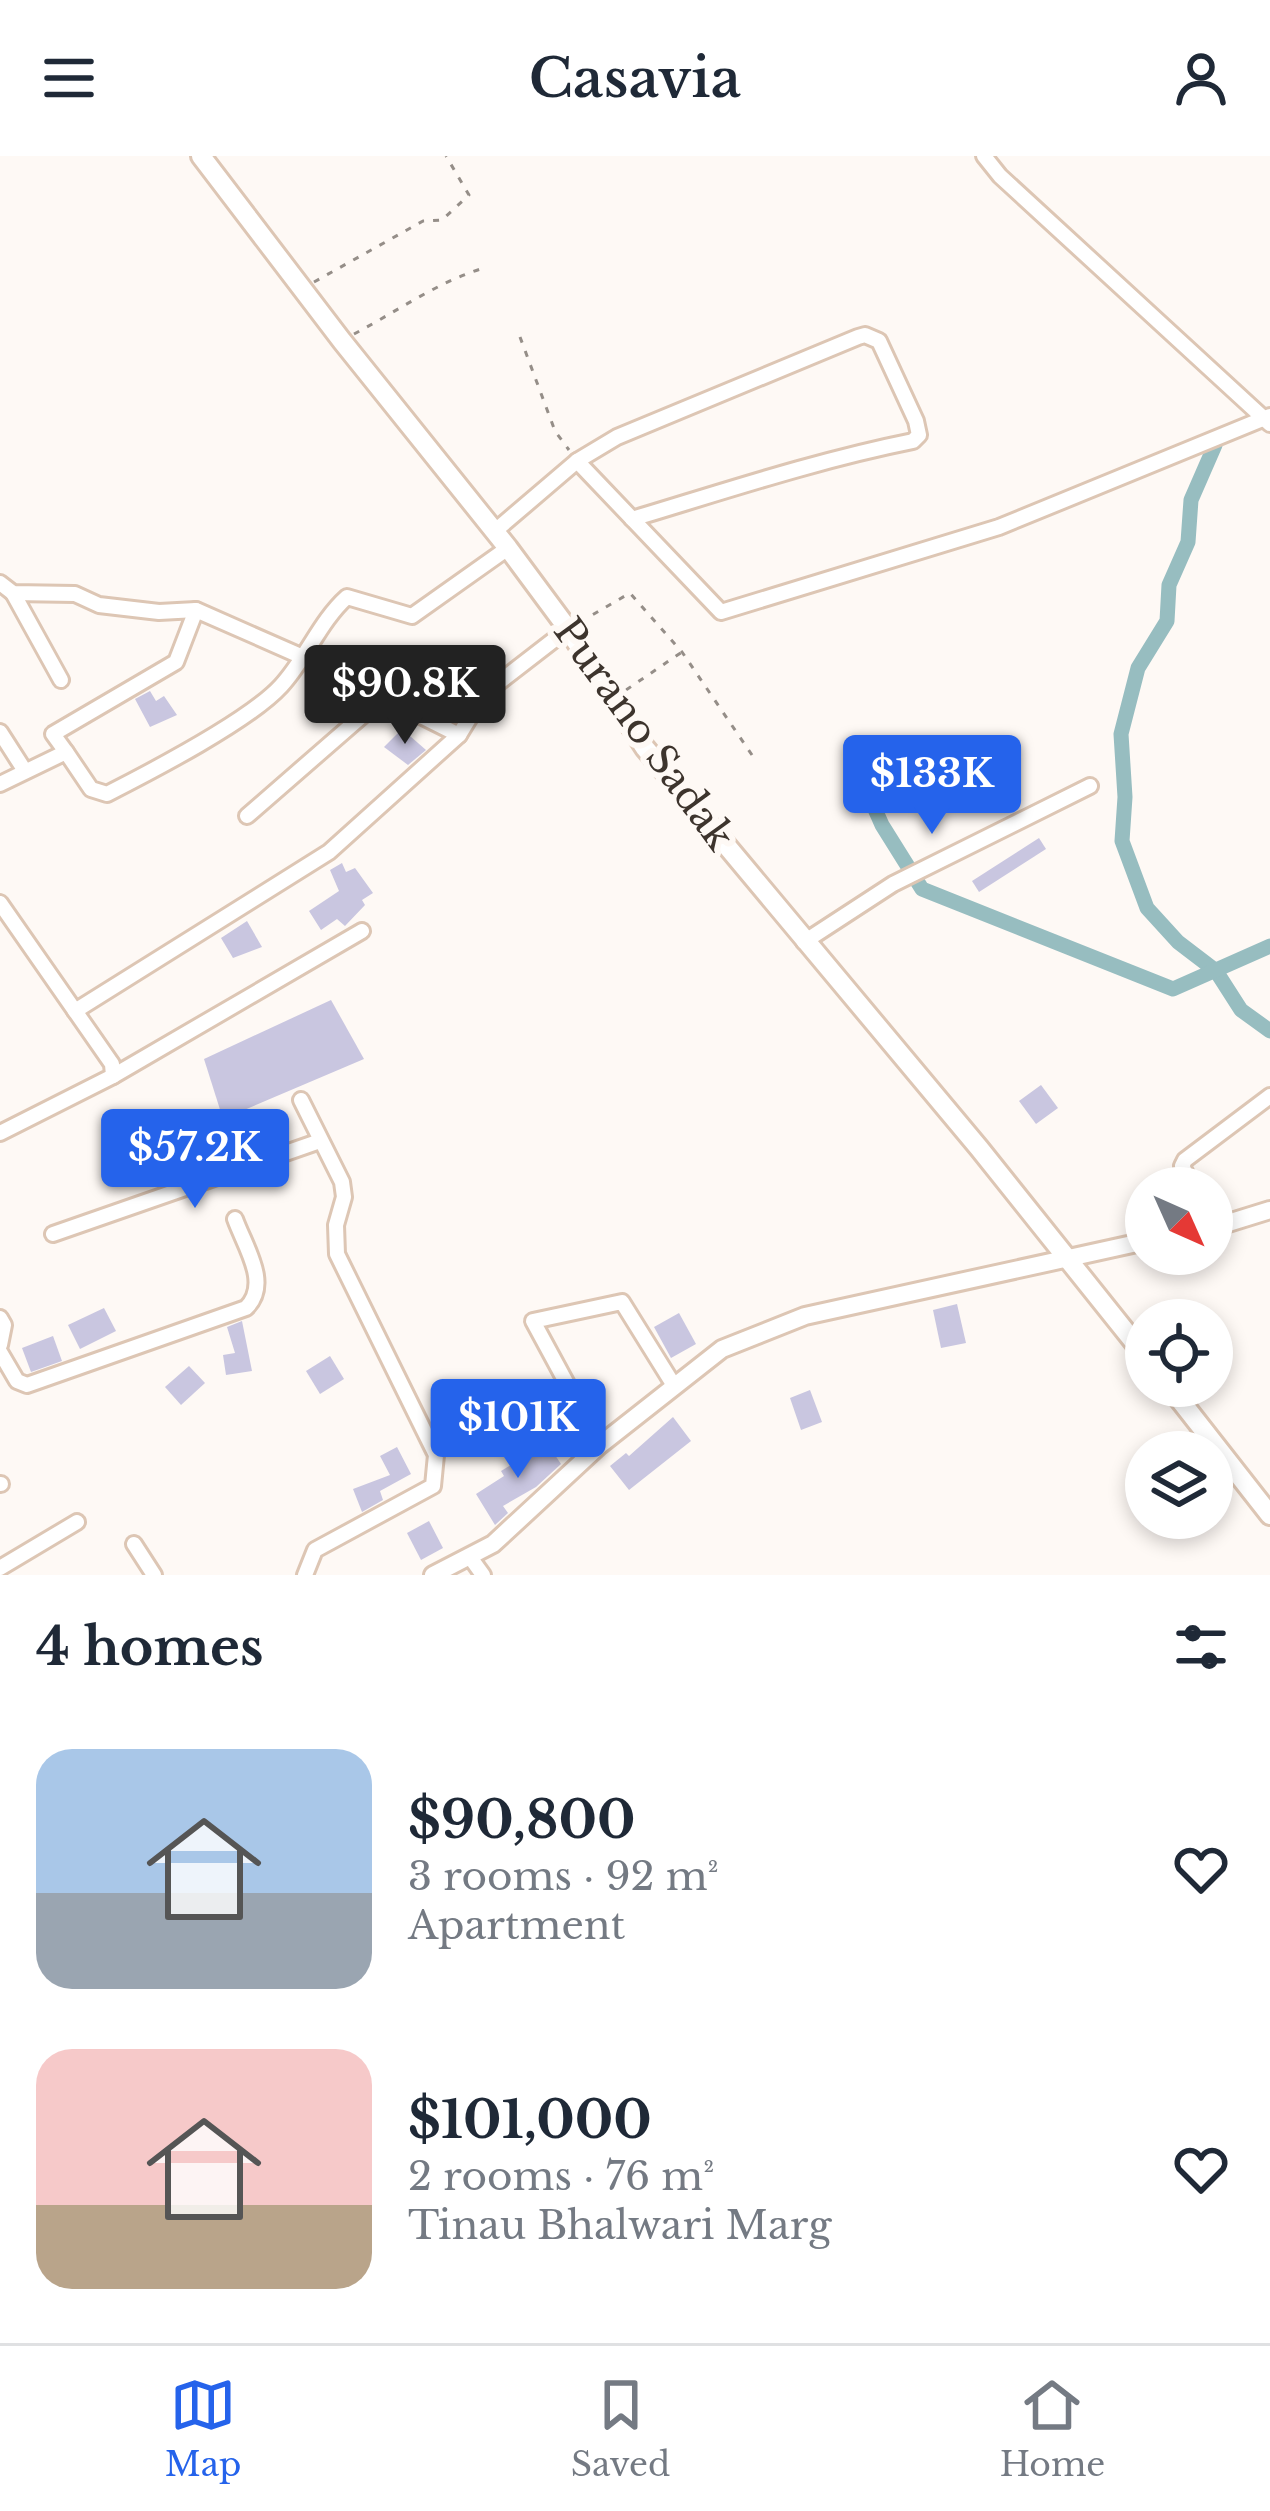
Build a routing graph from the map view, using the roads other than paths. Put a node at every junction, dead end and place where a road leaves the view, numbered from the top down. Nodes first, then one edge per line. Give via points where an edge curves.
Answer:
1 (201, 156) edge
2 (985, 156) edge
3 (1268, 420) edge
4 (577, 461) junction
5 (632, 519) junction
6 (495, 531) junction
7 (508, 548) junction
8 (7, 588) edge
9 (196, 610) junction
10 (568, 629) junction
11 (305, 658) junction
12 (61, 680) dead end
13 (385, 696) junction
14 (0, 732) edge
15 (459, 736) junction
16 (66, 752) junction
17 (25, 771) junction
18 (0, 784) edge
19 (1090, 786) dead end
20 (247, 816) dead end
21 (0, 903) edge
22 (362, 932) dead end
23 (804, 942) junction
24 (75, 1011) junction
25 (113, 1076) junction
26 (1270, 1096) edge
27 (301, 1100) dead end
28 (0, 1133) edge
29 (320, 1141) junction
30 (1182, 1167) edge
31 (1270, 1210) edge
32 (1233, 1218) edge
33 (235, 1219) dead end
34 (53, 1234) dead end
35 (1125, 1245) edge
36 (1068, 1257) junction
37 (0, 1318) edge
38 (1125, 1330) edge
39 (0, 1349) edge
40 (673, 1384) junction
41 (1185, 1407) edge
42 (600, 1445) junction
43 (1270, 1515) edge
44 (77, 1522) dead end
45 (134, 1544) dead end
46 (470, 1557) junction
47 (0, 1568) edge
48 (154, 1575) edge
49 (305, 1575) edge
50 (433, 1575) edge
51 (483, 1575) edge

1 - 6 main road, Purano Sadak
2 - 3 street
3 - 5 street via 999,527 721,613
4 - 5 street
4 - 5 street via 645,424 857,337 879,341 916,421 914,441
4 - 6 street
6 - 7 main road, Purano Sadak
7 - 10 main road, Purano Sadak
7 - 11 street via 412,616 347,597
8 - 9 street via 159,613
8 - 12 street
9 - 11 street
9 - 16 street via 176,662 53,734
10 - 15 street via 484,694
10 - 23 main road, Purano Sadak via 645,748
11 - 13 street
11 - 16 street via 259,706 107,794 91,789
13 - 15 street
13 - 20 street
14 - 17 street
15 - 24 street via 329,851
16 - 17 street
17 - 18 street
19 - 23 street via 893,884
21 - 24 street
22 - 25 street
23 - 36 main road, Purano Sadak
24 - 25 street
25 - 28 street
26 - 30 street
27 - 29 street
29 - 34 street
29 - 49 street via 342,1183 337,1254 437,1467 433,1486 315,1550
31 - 32 street
33 - 39 street via 259,1283 246,1308 27,1385
35 - 36 street
36 - 38 main road, Purano Sadak
36 - 40 street via 805,1316 722,1348
37 - 39 street
40 - 42 street
40 - 42 street via 622,1302 533,1321
41 - 43 main road
42 - 46 street
44 - 47 street
45 - 48 street
46 - 50 street
46 - 51 street

